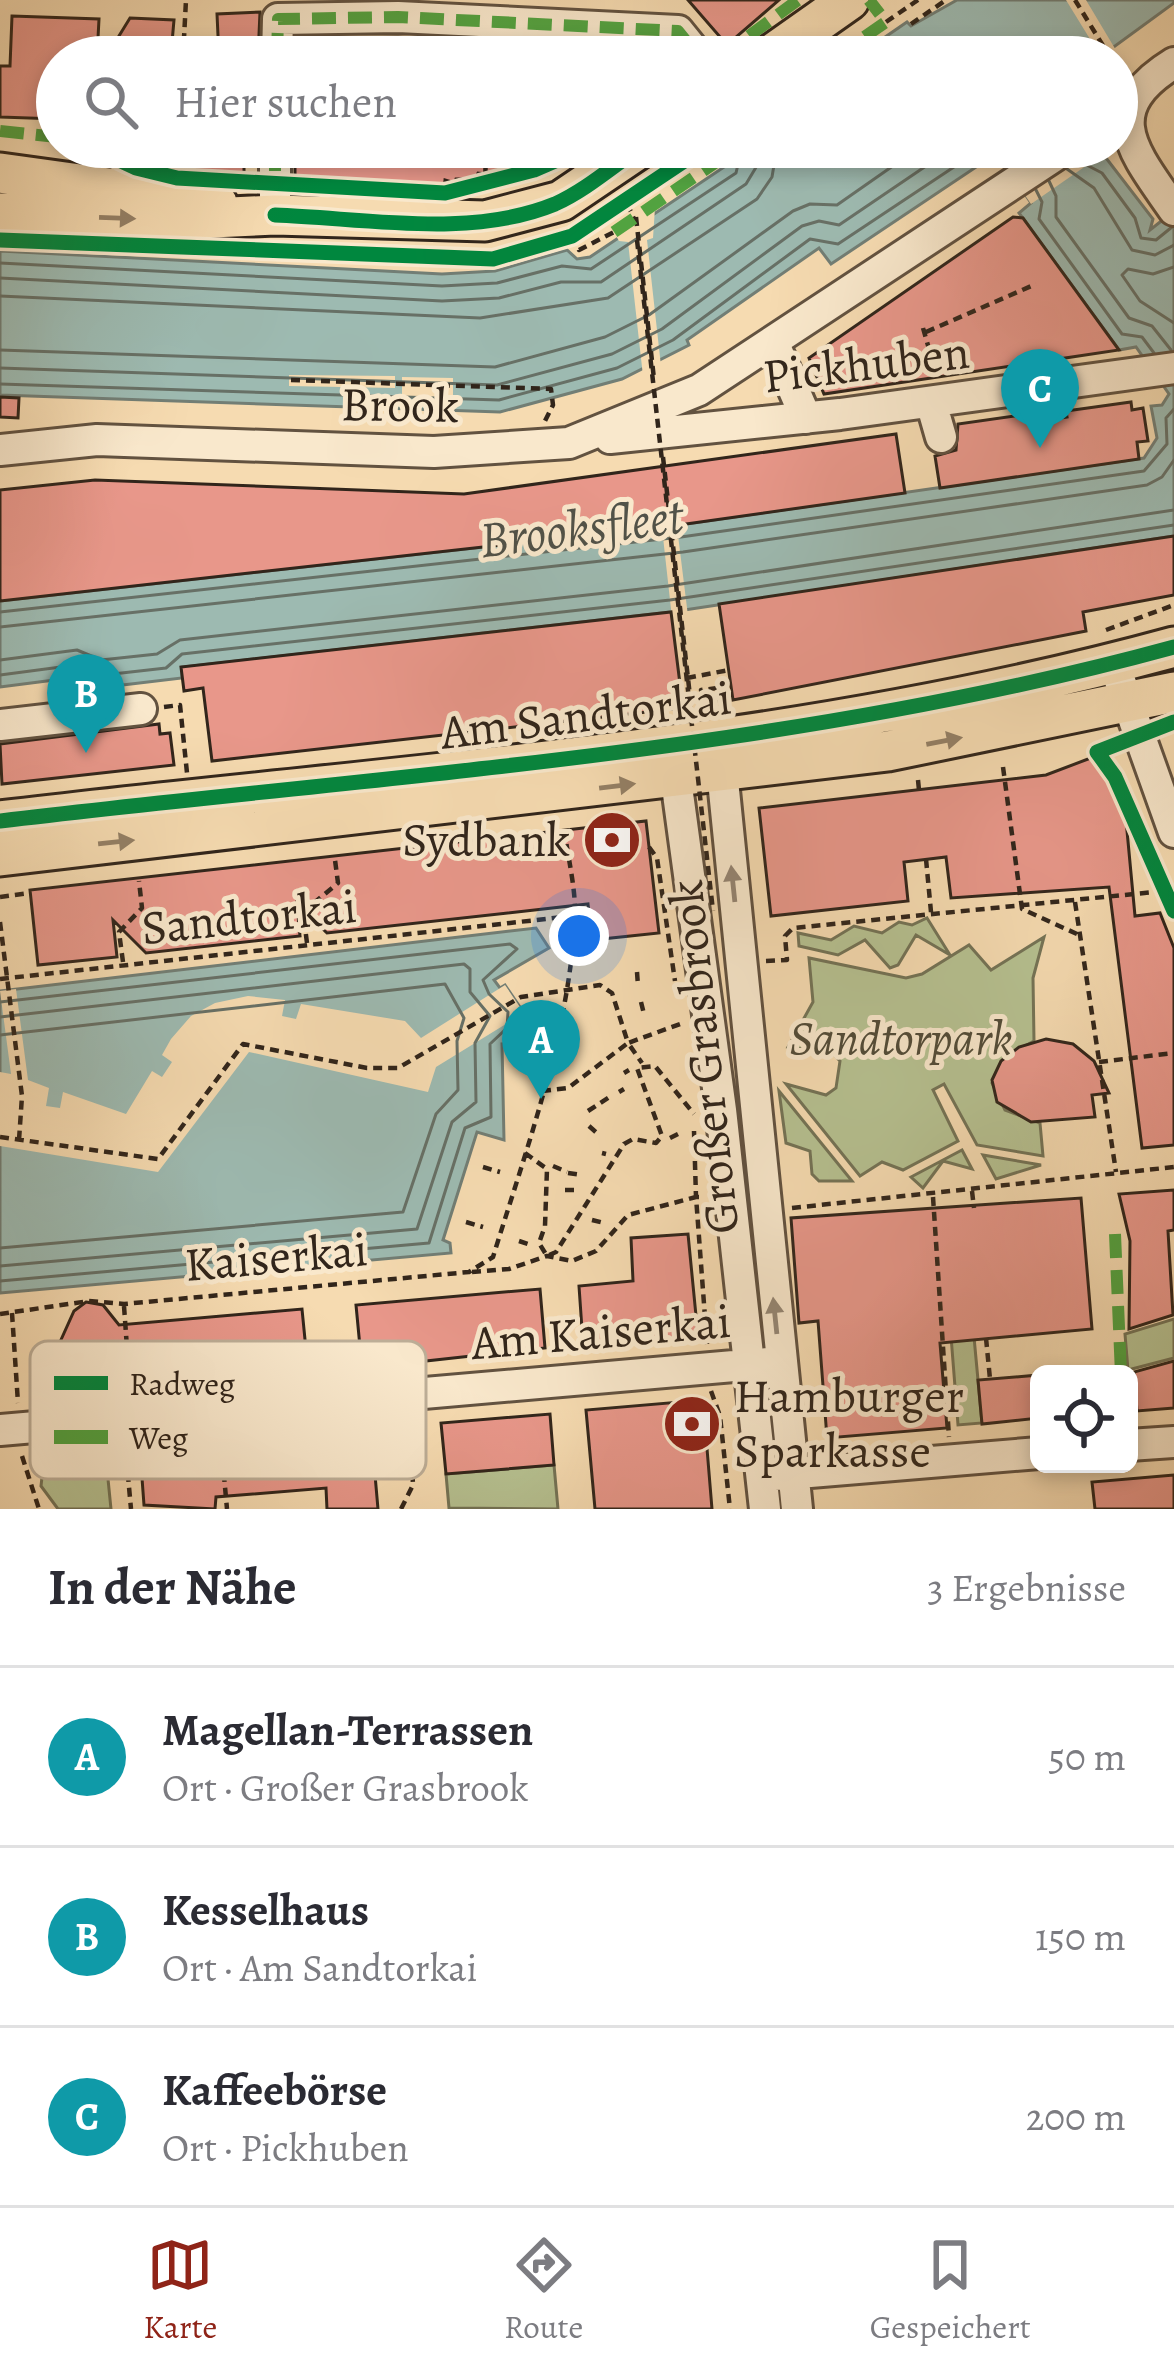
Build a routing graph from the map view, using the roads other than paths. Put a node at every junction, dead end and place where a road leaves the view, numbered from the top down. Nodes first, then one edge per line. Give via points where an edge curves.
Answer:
1 (836, 5) edge
2 (278, 36) edge
3 (681, 36) edge
4 (795, 36) edge
5 (1174, 63) edge
6 (1138, 94) edge
7 (1138, 157) edge
8 (275, 168) edge
9 (610, 168) edge
10 (1037, 168) edge
11 (0, 173) edge
12 (1174, 210) edge
13 (0, 213) edge
14 (275, 215) junction
15 (774, 344) junction
16 (1163, 369) edge
17 (931, 402) junction
18 (806, 418) junction
19 (940, 437) dead end
20 (569, 442) junction
21 (0, 450) edge
22 (1174, 647) edge
23 (1104, 649) junction
24 (1174, 692) edge
25 (1129, 703) junction
26 (141, 709) road end
27 (0, 725) edge
28 (700, 746) junction
29 (0, 821) edge
30 (1174, 832) edge
31 (0, 856) edge
32 (780, 1362) junction
33 (746, 1365) junction
34 (426, 1393) edge
35 (1174, 1442) edge
36 (1138, 1444) edge
37 (1030, 1454) edge
38 (777, 1475) junction
39 (765, 1509) edge
40 (797, 1509) edge

1 - 4 main road
2 - 3 street via 278,20 398,17
5 - 6 street
7 - 12 street
8 - 14 street
9 - 14 main road via 561,201 485,221
10 - 15 street, Brook
11 - 14 main road
13 -> 14 main road
15 - 18 street
15 - 20 street, Brook via 699,390
16 - 17 street, Pickhuben
17 - 18 street, Pickhuben
17 - 19 street
18 - 20 street, Pickhuben
20 - 21 street, Brook via 434,452 97,440
22 - 23 main road, Am Sandtorkai
23 - 25 street
23 - 28 main road, Am Sandtorkai via 919,709
24 - 25 main road, Am Sandtorkai
28 -> 25 main road, Am Sandtorkai via 888,752
25 - 30 street
26 - 27 street
28 - 29 main road, Am Sandtorkai
31 -> 28 main road, Am Sandtorkai
32 -> 28 street, Großer Grasbrook
28 - 33 street, Großer Grasbrook via 703,1007
32 - 33 street, Am Kaiserkai
32 - 38 street, Großer Grasbrook
33 - 34 street, Am Kaiserkai
33 - 38 street, Großer Grasbrook
35 - 36 street
37 - 38 street
38 - 39 street, Großer Grasbrook
38 - 40 street, Großer Grasbrook

